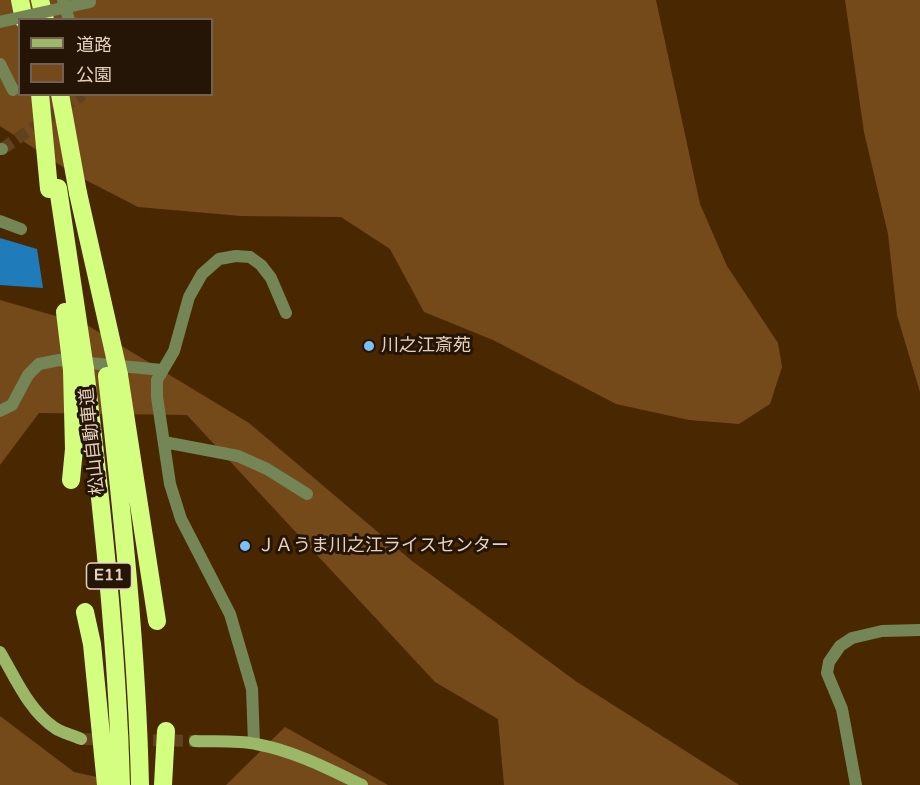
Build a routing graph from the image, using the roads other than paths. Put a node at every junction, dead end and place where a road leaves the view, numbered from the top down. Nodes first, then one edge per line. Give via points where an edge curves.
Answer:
1 (20, 0) edge
2 (40, 0) edge
3 (63, 0) edge
4 (93, 1) edge
5 (24, 18) edge
6 (44, 18) edge
7 (68, 18) edge
8 (0, 22) edge
9 (0, 64) edge
10 (13, 90) dead end
11 (40, 96) edge
12 (60, 96) edge
13 (0, 221) edge
14 (21, 229) dead end
15 (286, 313) dead end
16 (79, 369) junction
17 (162, 370) junction
18 (113, 375) junction
19 (0, 411) edge
20 (164, 442) junction
21 (71, 480) dead end
22 (307, 494) dead end
23 (85, 612) dead end
24 (157, 621) dead end
25 (920, 630) edge
26 (0, 652) edge
27 (166, 731) dead end
28 (81, 739) tunnel mouth
29 (195, 741) tunnel mouth
30 (254, 743) junction
31 (106, 785) edge
32 (122, 785) edge
33 (140, 785) edge
34 (163, 785) edge
35 (362, 785) edge
36 (856, 785) edge

1 - 5 highway
2 - 6 highway
3 - 7 street
4 - 8 street, bridge
9 - 10 street
11 - 16 highway, bridge
12 - 18 highway, bridge
13 - 14 street
15 - 17 street via 261,265 250,257 219,259 202,274 189,297 174,351
16 - 21 highway
16 - 32 highway, 松山自動車道 / E11 via 106,546
17 - 19 street via 59,360 39,364 28,375 12,405
17 - 20 street via 157,380 157,397
18 - 24 highway
18 - 33 highway, 松山自動車道 / E11 via 139,721
20 - 22 street via 237,456
20 - 30 street via 170,484 181,519 230,614 244,660 252,689
23 - 31 highway via 93,644
25 - 36 street via 882,631 852,638 840,646 829,662 827,673 842,709
26 - 28 street via 41,716 55,728
27 - 34 highway
29 - 30 street
30 - 35 street via 305,757

